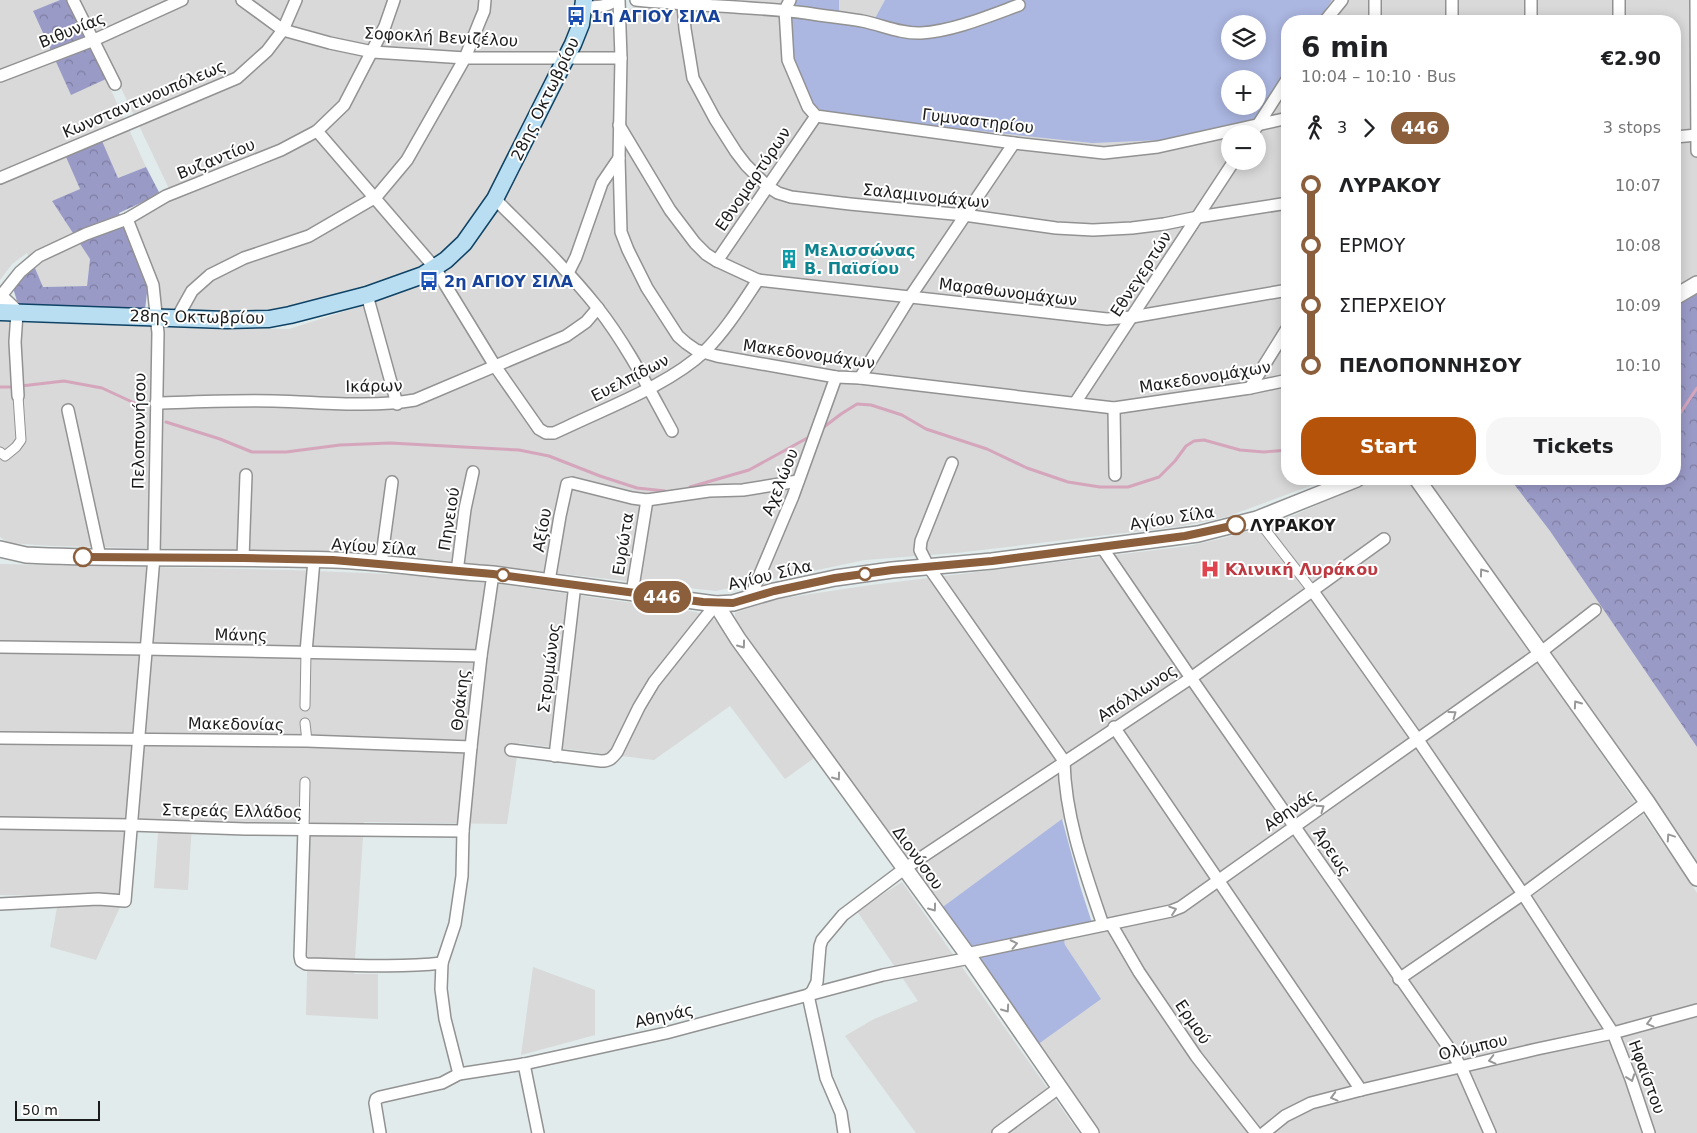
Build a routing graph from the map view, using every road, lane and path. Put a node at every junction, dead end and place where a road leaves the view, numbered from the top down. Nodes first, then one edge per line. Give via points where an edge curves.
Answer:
1 (73, 0) edge
2 (182, 0) edge
3 (242, 0) edge
4 (296, 0) edge
5 (394, 0) edge
6 (485, 0) edge
7 (617, 0) edge
8 (636, 0) edge
9 (1342, 0) edge
10 (1375, 0) edge
11 (1452, 0) edge
12 (1531, 0) edge
13 (1619, 0) edge
14 (1696, 0) edge
15 (584, 3) edge
16 (684, 3) edge
17 (788, 5) edge
18 (1019, 5) dead end
19 (1331, 15) edge
20 (1375, 15) edge
21 (1452, 15) edge
22 (1531, 15) edge
23 (1619, 15) edge
24 (283, 30) junction
25 (94, 40) junction
26 (373, 52) junction
27 (465, 58) junction
28 (566, 58) junction
29 (621, 58) junction
30 (0, 76) edge
31 (115, 84) dead end
32 (1281, 89) edge
33 (816, 116) junction
34 (1281, 120) edge
35 (619, 125) junction
36 (1258, 125) edge
37 (1266, 125) edge
38 (317, 131) junction
39 (1221, 135) edge
40 (1697, 135) edge
41 (1681, 136) edge
42 (1014, 143) junction
43 (1697, 151) edge
44 (619, 158) junction
45 (1228, 170) edge
46 (0, 178) edge
47 (767, 186) junction
48 (376, 197) junction
49 (495, 199) junction
50 (1281, 204) edge
51 (964, 216) junction
52 (1198, 217) junction
53 (127, 219) junction
54 (717, 261) junction
55 (435, 268) junction
56 (568, 273) junction
57 (758, 280) junction
58 (1697, 284) edge
59 (1281, 291) edge
60 (1681, 293) edge
61 (367, 295) junction
62 (0, 297) edge
63 (910, 297) junction
64 (598, 308) junction
65 (0, 312) edge
66 (17, 312) junction
67 (156, 316) junction
68 (176, 318) junction
69 (1132, 318) junction
70 (1281, 338) edge
71 (704, 352) junction
72 (495, 366) junction
73 (836, 377) junction
74 (860, 378) junction
75 (1281, 381) edge
76 (648, 388) junction
77 (1250, 388) junction
78 (18, 396) joint
79 (156, 403) junction
80 (1076, 403) junction
81 (397, 404) junction
82 (1114, 408) junction
83 (68, 410) dead end
84 (672, 431) dead end
85 (2, 456) edge
86 (952, 463) dead end
87 (473, 472) dead end
88 (246, 475) dead end
89 (1114, 475) dead end
90 (798, 481) junction
91 (392, 482) dead end
92 (1342, 485) edge
93 (1421, 485) edge
94 (647, 500) junction
95 (1257, 519) junction
96 (1384, 539) dead end
97 (1101, 546) junction
98 (0, 550) edge
99 (154, 557) junction
100 (100, 558) junction
101 (243, 558) junction
102 (314, 560) junction
103 (381, 563) junction
104 (928, 566) junction
105 (457, 572) junction
106 (493, 574) junction
107 (549, 581) junction
108 (575, 584) junction
109 (1312, 590) junction
110 (632, 593) junction
111 (750, 598) junction
112 (716, 604) junction
113 (1595, 610) dead end
114 (0, 647) edge
115 (145, 649) junction
116 (306, 652) junction
117 (1541, 652) junction
118 (481, 656) junction
119 (1190, 678) junction
120 (305, 706) dead end
121 (305, 724) dead end
122 (1114, 727) junction
123 (0, 738) edge
124 (139, 738) junction
125 (1418, 740) junction
126 (307, 741) junction
127 (471, 747) junction
128 (511, 750) dead end
129 (555, 756) junction
130 (1064, 761) junction
131 (305, 782) dead end
132 (1647, 802) junction
133 (0, 823) edge
134 (131, 825) junction
135 (1295, 827) junction
136 (304, 829) junction
137 (463, 831) junction
138 (904, 869) junction
139 (1697, 878) edge
140 (1219, 880) junction
141 (1523, 894) junction
142 (0, 904) edge
143 (1107, 925) junction
144 (968, 956) junction
145 (442, 963) junction
146 (1399, 978) junction
147 (808, 995) junction
148 (1697, 1010) edge
149 (1613, 1033) junction
150 (524, 1064) junction
151 (1461, 1067) junction
152 (459, 1074) junction
153 (1060, 1087) junction
154 (1361, 1090) junction
155 (380, 1133) edge
156 (538, 1133) edge
157 (844, 1133) edge
158 (998, 1133) edge
159 (1091, 1133) edge
160 (1256, 1133) edge
161 (1264, 1133) edge
162 (1490, 1133) edge
163 (1649, 1133) edge

1 - 25 street
2 - 25 street, Βιθυνίας
3 - 24 street, Σοφοκλή Βενιζέλου
4 - 24 street, Κωνσταντινουπόλεως
5 - 26 street, Βυζαντίου
6 - 27 street via 480,23
7 - 15 street via 600,7
7 - 29 street, Μακεδονομάχων
8 - 16 street
9 - 19 street
10 - 20 street
11 - 21 street
12 - 22 street
13 - 23 street
14 - 40 street
15 - 28 main road, 28ης Οκτωβρίου via 581,24
16 - 17 street
16 - 47 street, Σαλαμινομάχων via 693,78 736,152
17 - 18 street via 919,33 943,30
17 - 33 street via 788,60 808,107
24 - 26 street, Σοφοκλή Βενιζέλου
24 - 46 street, Κωνσταντινουπόλεως via 268,51 237,78
25 - 30 street, Βιθυνίας
25 - 31 street
26 - 27 street, Σοφοκλή Βενιζέλου
26 - 38 street, Βυζαντίου via 344,105
27 - 28 street, Σοφοκλή Βενιζέλου
27 - 48 street via 408,160
28 - 29 street, Σοφοκλή Βενιζέλου
28 - 49 main road, 28ης Οκτωβρίου
29 - 35 street, Μακεδονομάχων
32 - 36 street
33 - 42 street, Γυμναστηρίου
33 - 47 street, Εθνομαρτύρων
34 - 37 street, Γυμναστηρίου
35 - 44 street, Μακεδονομάχων
35 - 54 street, Μαραθωνομάχων via 681,226 706,254
38 - 48 street, Ευελπίδων
38 - 53 street, Βυζαντίου via 281,150 166,196
39 - 42 street, Γυμναστηρίου via 1125,152 1088,152
40 - 41 street
40 - 43 street
42 - 51 street
44 - 56 street via 602,183
44 - 71 street, Μακεδονομάχων via 621,232 628,250 646,288 678,336 686,344
45 - 52 street, Εθνεγερτών
47 - 51 street, Σαλαμινομάχων via 791,197
47 - 54 street, Εθνομαρτύρων
48 - 55 street, Ευελπίδων
48 - 68 street via 309,236 244,258 210,275 192,291
49 - 55 main road, 28ης Οκτωβρίου via 464,243
49 - 56 street
50 - 52 street, Σαλαμινομάχων
51 - 52 street, Σαλαμινομάχων via 1093,230 1132,228
51 - 63 street
52 - 69 street, Εθνεγερτών
53 - 62 street, Βυζαντίου via 39,256 20,272
53 - 67 street, Πελοποννήσου via 153,286
54 - 57 street, Μαραθωνομάχων
55 - 61 main road, 28ης Οκτωβρίου via 412,280
55 - 72 street, Ευελπίδων
56 - 64 street
57 - 63 street, Μαραθωνομάχων
57 - 71 street, Ευελπίδων via 732,320
58 - 60 street
59 - 69 street, Μαραθωνομάχων
61 - 68 main road, 28ης Οκτωβρίου via 269,319
61 - 81 street
62 - 66 street
63 - 69 street, Μαραθωνομάχων via 1107,319
63 - 74 street
64 - 72 street, Ικάρων via 586,322 566,336
64 - 76 street
65 - 66 main road, 28ης Οκτωβρίου
66 - 67 main road, 28ης Οκτωβρίου
66 - 78 street
67 - 68 main road, 28ης Οκτωβρίου
67 - 79 street, Πελοποννήσου
69 - 80 street, Εθνεγερτών
70 - 77 street
71 - 73 street, Μακεδονομάχων
71 - 76 street, Ευελπίδων via 684,368
72 - 76 street, Ευελπίδων via 539,429 546,433 554,433
72 - 81 street, Ικάρων via 415,400
73 - 74 street, Μακεδονομάχων
73 - 90 street, Αχελώου
74 - 80 street, Μακεδονομάχων
75 - 77 street, Μακεδονομάχων
76 - 84 street
77 - 82 street, Μακεδονομάχων
78 - 85 street via 21,440
79 - 81 street, Ικάρων via 265,400
79 - 99 street, Πελοποννήσου
80 - 82 street, Μακεδονομάχων
82 - 89 street
83 - 100 street
86 - 104 street via 921,541 920,550
87 - 105 street, Πηνειού
88 - 101 street
90 - 94 street
90 - 111 street, Αχελώου
91 - 103 street
92 - 95 street, Αγίου Σίλα
117 -> 93 street
94 - 107 street, Αξίου via 572,482 567,484
94 - 110 street, Ευρώτα
95 - 97 street, Αγίου Σίλα via 1198,534
95 - 109 street
96 - 109 street, Απόλλωνος
97 - 104 street, Αγίου Σίλα
97 - 119 street, Άρεως
98 - 100 street, Αγίου Σίλα via 26,555
99 - 100 street, Αγίου Σίλα
99 - 101 street, Αγίου Σίλα
99 - 115 street, Πελοποννήσου
101 - 102 street, Αγίου Σίλα
102 - 103 street, Αγίου Σίλα
102 - 116 street
103 - 105 street, Αγίου Σίλα
104 - 111 street, Αγίου Σίλα via 835,578
104 - 130 street
105 - 106 street, Αγίου Σίλα
106 - 107 street, Αγίου Σίλα
106 - 118 street, Θράκης
107 - 108 street, Αγίου Σίλα
108 - 110 street, Αγίου Σίλα
108 - 129 street, Στρυμώνος
109 - 119 street, Απόλλωνος
109 - 125 street, Ηφαίστου
110 - 112 street, Αγίου Σίλα
111 - 112 street, Αγίου Σίλα
112 - 129 street via 650,689 612,758 601,761
112 -> 138 street, Διονύσου
113 - 117 street, Αθηνάς
114 - 115 street, Μάνης
115 - 116 street, Μάνης
115 - 124 street, Πελοποννήσου
116 - 118 street, Μάνης
116 - 120 street
125 -> 117 street, Αθηνάς
132 -> 117 street
118 - 127 street, Θράκης
119 - 122 street, Απόλλωνος
119 - 135 street, Άρεως
121 - 126 street
122 - 130 street, Απόλλωνος
122 - 140 street
123 - 124 street, Μακεδονίας
124 - 126 street, Μακεδονίας
124 - 134 street, Πελοποννήσου
135 -> 125 street, Αθηνάς
125 - 141 street, Ηφαίστου
126 - 127 street, Μακεδονίας
127 - 137 street, Θράκης
128 - 129 street
130 - 138 street, Απόλλωνος
130 - 143 street, Ερμού via 1073,826
131 - 136 street
139 -> 132 street
132 - 141 street
133 - 134 street, Στερεάς Ελλάδος
134 - 136 street, Στερεάς Ελλάδος
134 - 142 street, Πελοποννήσου via 125,901 98,899
135 - 140 street, Αθηνάς
135 - 146 street, Άρεως
136 - 137 street, Στερεάς Ελλάδος
136 - 145 street via 301,961 306,964 376,966
137 - 145 street, Θράκης via 462,876 455,924
138 -> 144 street, Διονύσου
138 - 147 street, Απόλλωνος via 843,915 831,928 820,946 817,982
143 -> 140 street, Αθηνάς via 1171,911
140 - 154 street
141 - 146 street
141 - 149 street, Ηφαίστου
144 -> 143 street, Αθηνάς
143 - 160 street, Ερμού via 1196,1056
144 - 147 street, Αθηνάς
144 -> 153 street, Διονύσου
145 - 152 street, Θράκης via 445,1020
146 - 151 street, Άρεως
147 - 150 street, Αθηνάς via 666,1033
147 - 157 street via 826,1078 841,1113
148 -> 149 street, Ολύμπου
149 -> 151 street, Ολύμπου
149 -> 163 street, Ηφαίστου
150 - 152 street, Αθηνάς
150 - 156 street
151 - 154 street, Ολύμπου
151 - 162 street, Άρεως
152 - 155 street, Αθηνάς via 442,1083 376,1099
153 - 158 street
153 - 159 street, Διονύσου
154 -> 161 street, Ολύμπου via 1311,1103 1285,1116

